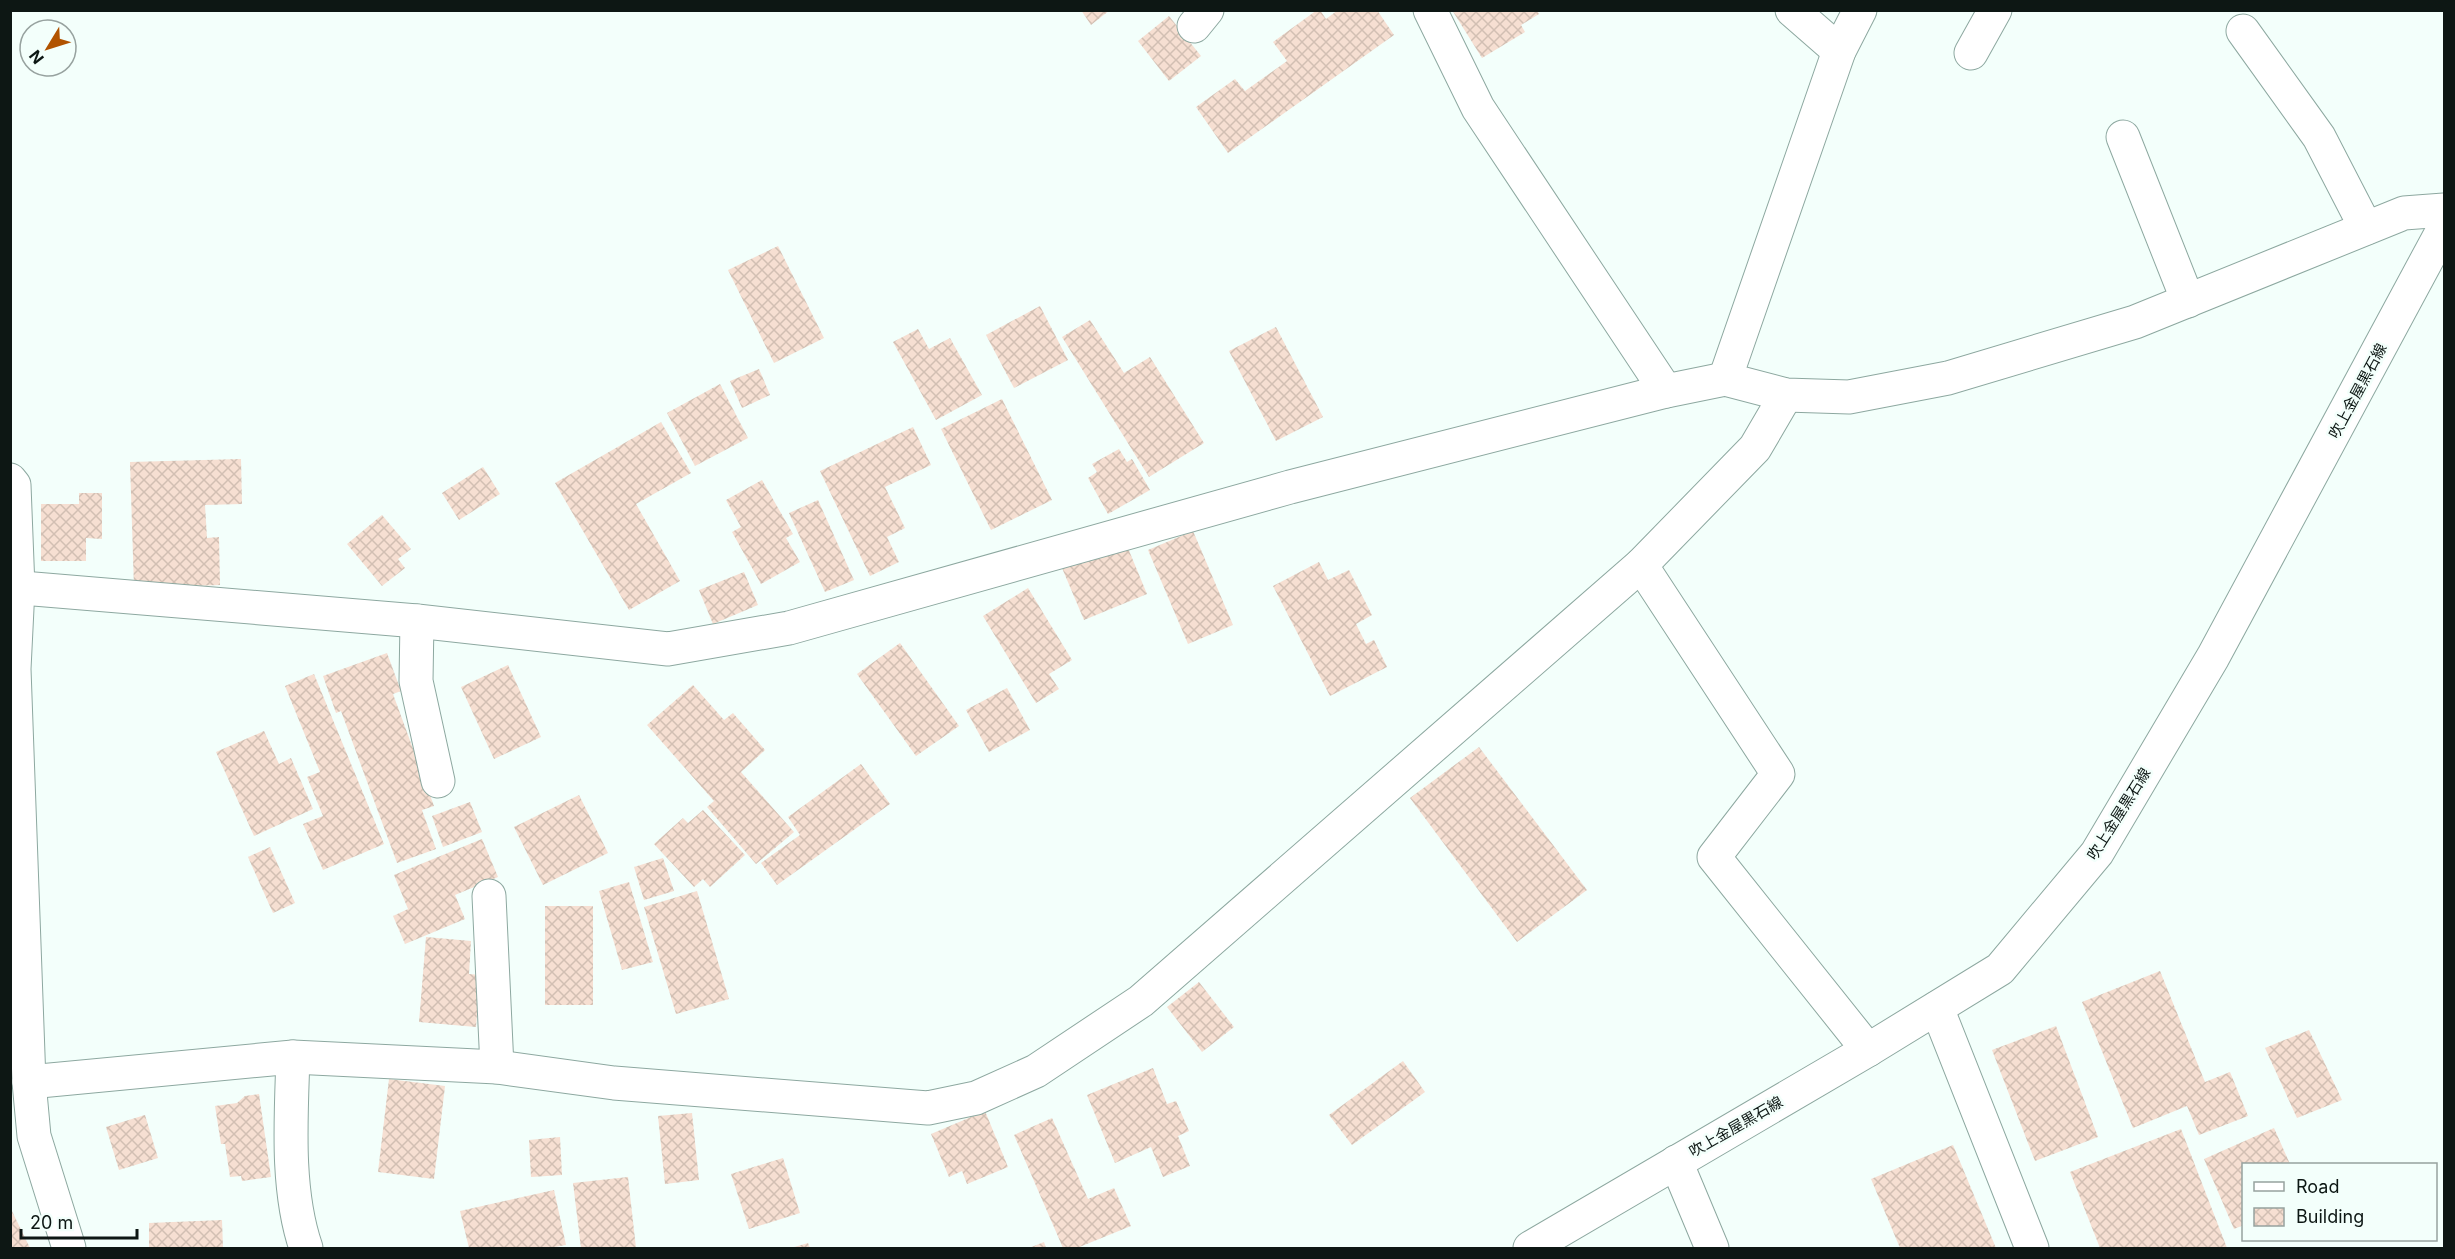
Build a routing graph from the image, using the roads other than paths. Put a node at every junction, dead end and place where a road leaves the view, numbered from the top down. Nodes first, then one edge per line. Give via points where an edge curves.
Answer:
1 (1430, 10) edge
2 (1792, 10) edge
3 (1860, 10) edge
4 (1995, 10) edge
5 (2243, 31) dead end
6 (1839, 51) junction
7 (1971, 53) dead end
8 (2123, 137) dead end
9 (2445, 210) edge
10 (2367, 228) junction
11 (2445, 228) edge
12 (2188, 301) junction
13 (1725, 379) junction
14 (1666, 392) junction
15 (1786, 395) junction
16 (10, 480) edge
17 (1641, 566) junction
18 (14, 588) edge
19 (417, 621) junction
20 (438, 781) dead end
21 (489, 896) dead end
22 (1937, 1008) junction
23 (1868, 1050) junction
24 (293, 1057) junction
25 (496, 1066) junction
26 (29, 1082) junction
27 (1676, 1162) junction
28 (69, 1248) edge
29 (306, 1248) edge
30 (1530, 1248) edge
31 (1712, 1248) edge
32 (2032, 1248) edge

1 - 14 street via 1478,108
2 - 6 street
3 - 6 street
4 - 7 street
5 - 10 street via 2319,138
6 - 13 street
8 - 12 street
9 - 10 street via 2404,213
10 - 12 street
11 - 22 street, 吹上金屋黒石線 via 2213,657 2097,854 2000,969
12 - 15 street via 2136,322 1948,378 1849,397
13 - 14 street
13 - 15 street
14 - 19 street via 1290,487 789,628 668,649
15 - 17 street via 1755,448
16 - 18 street via 14,485
17 - 23 street via 1778,774 1714,857
17 - 25 street via 1141,1001 1036,1071 976,1098 928,1108 614,1083
18 - 19 street
18 - 26 street
19 - 20 street via 416,681
21 - 25 street
22 - 23 street, 吹上金屋黒石線
22 - 32 street
23 - 27 street, 吹上金屋黒石線
24 - 25 street
24 - 26 street
24 - 29 street via 291,1142 299,1228
26 - 28 street via 34,1136
27 - 30 street, 吹上金屋黒石線
27 - 31 street

